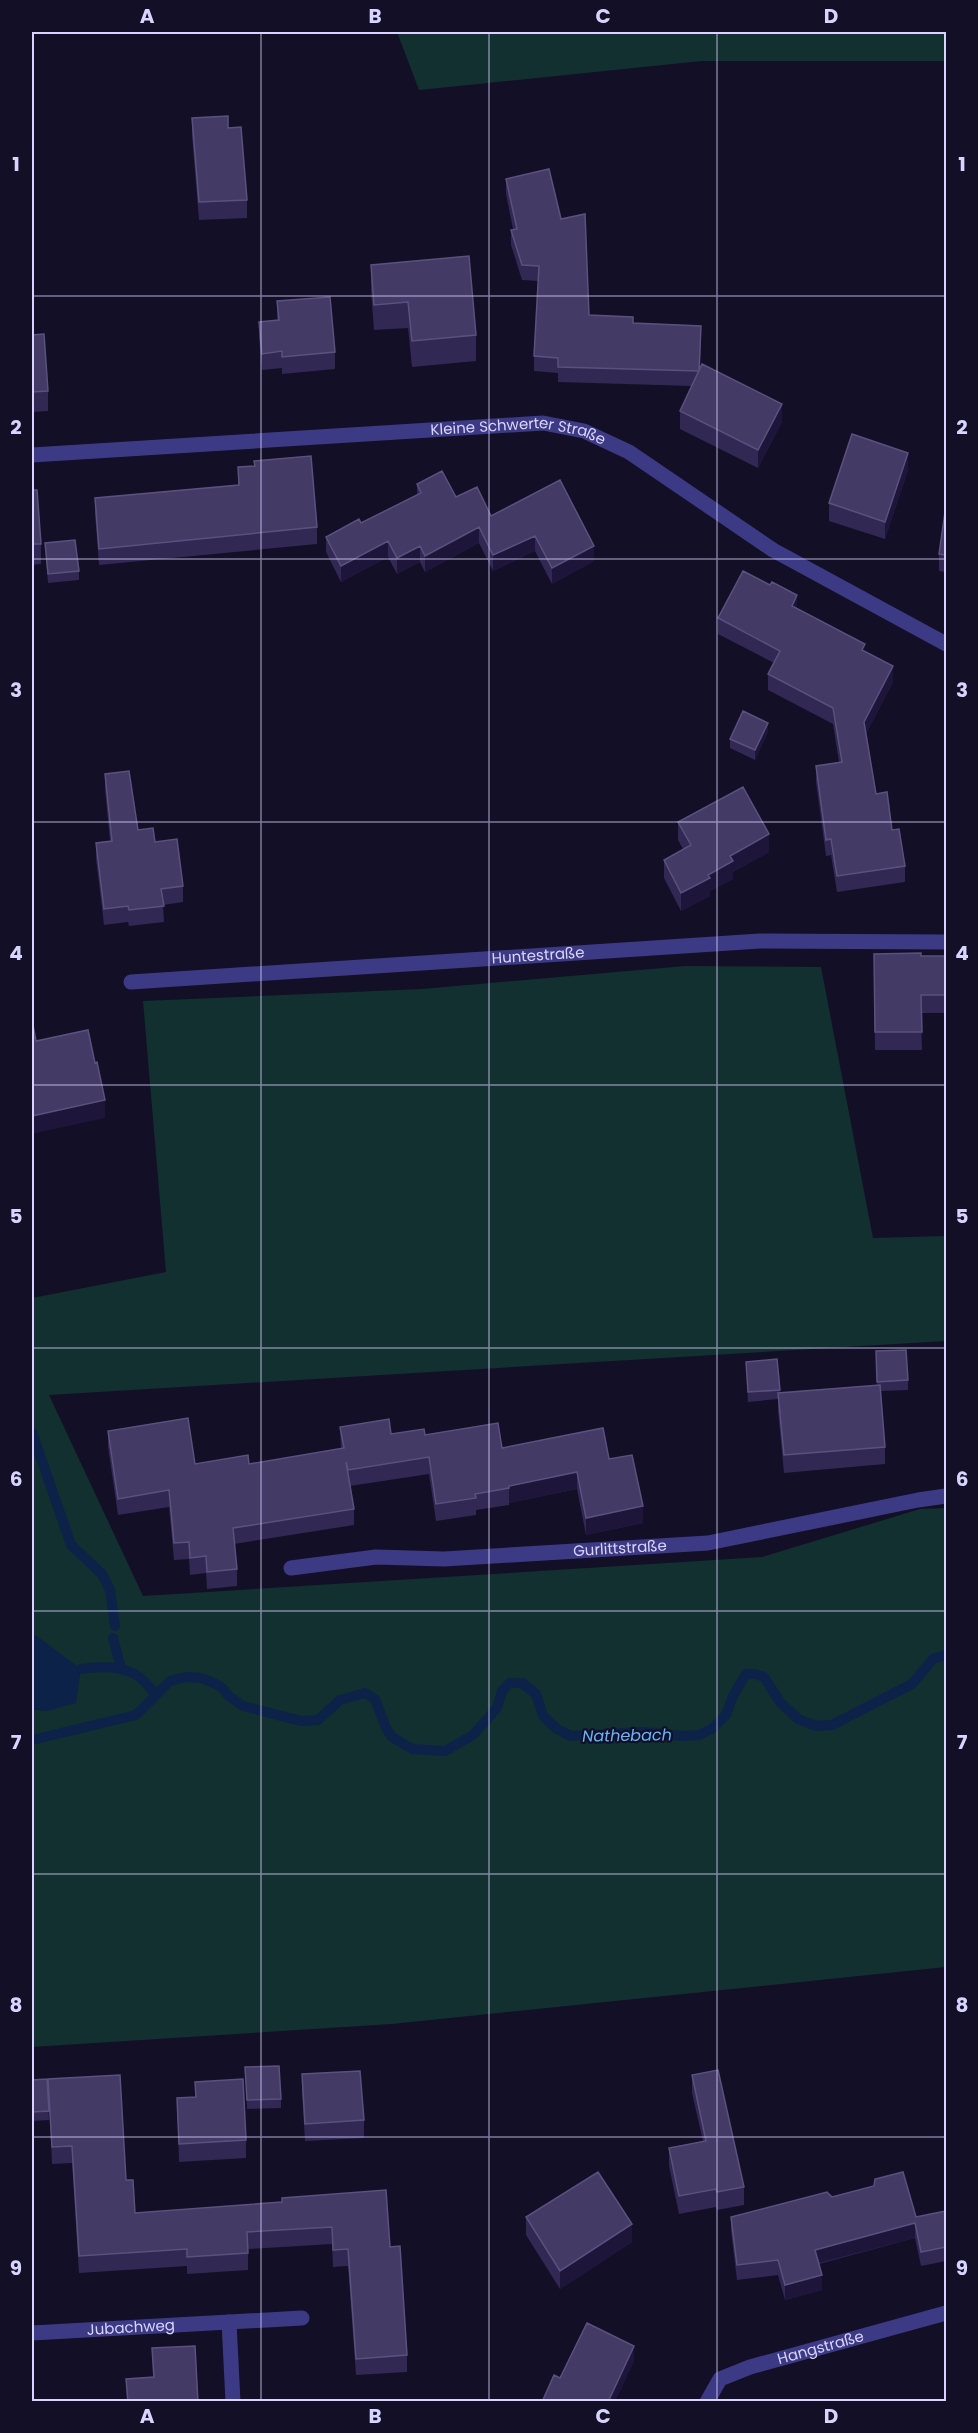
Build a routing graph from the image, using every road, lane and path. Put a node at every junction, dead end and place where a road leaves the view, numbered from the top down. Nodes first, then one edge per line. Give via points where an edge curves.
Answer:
1 (32, 455) edge
2 (946, 644) edge
3 (946, 942) edge
4 (131, 982) dead end
5 (946, 1497) edge
6 (291, 1568) dead end
7 (946, 2313) edge
8 (302, 2318) dead end
9 (229, 2322) junction
10 (32, 2333) edge
11 (232, 2402) edge
12 (707, 2402) edge

1 - 2 street, Kleine Schwerter Straße via 543,423 584,431 629,452 773,550
3 - 4 street, Huntestraße via 760,941
5 - 6 street, Gurlittstraße via 708,1543 444,1559 376,1557
7 - 12 street, Hangstraße via 750,2367 720,2379
8 - 9 street, Jubachweg
9 - 10 street, Jubachweg
9 - 11 street

